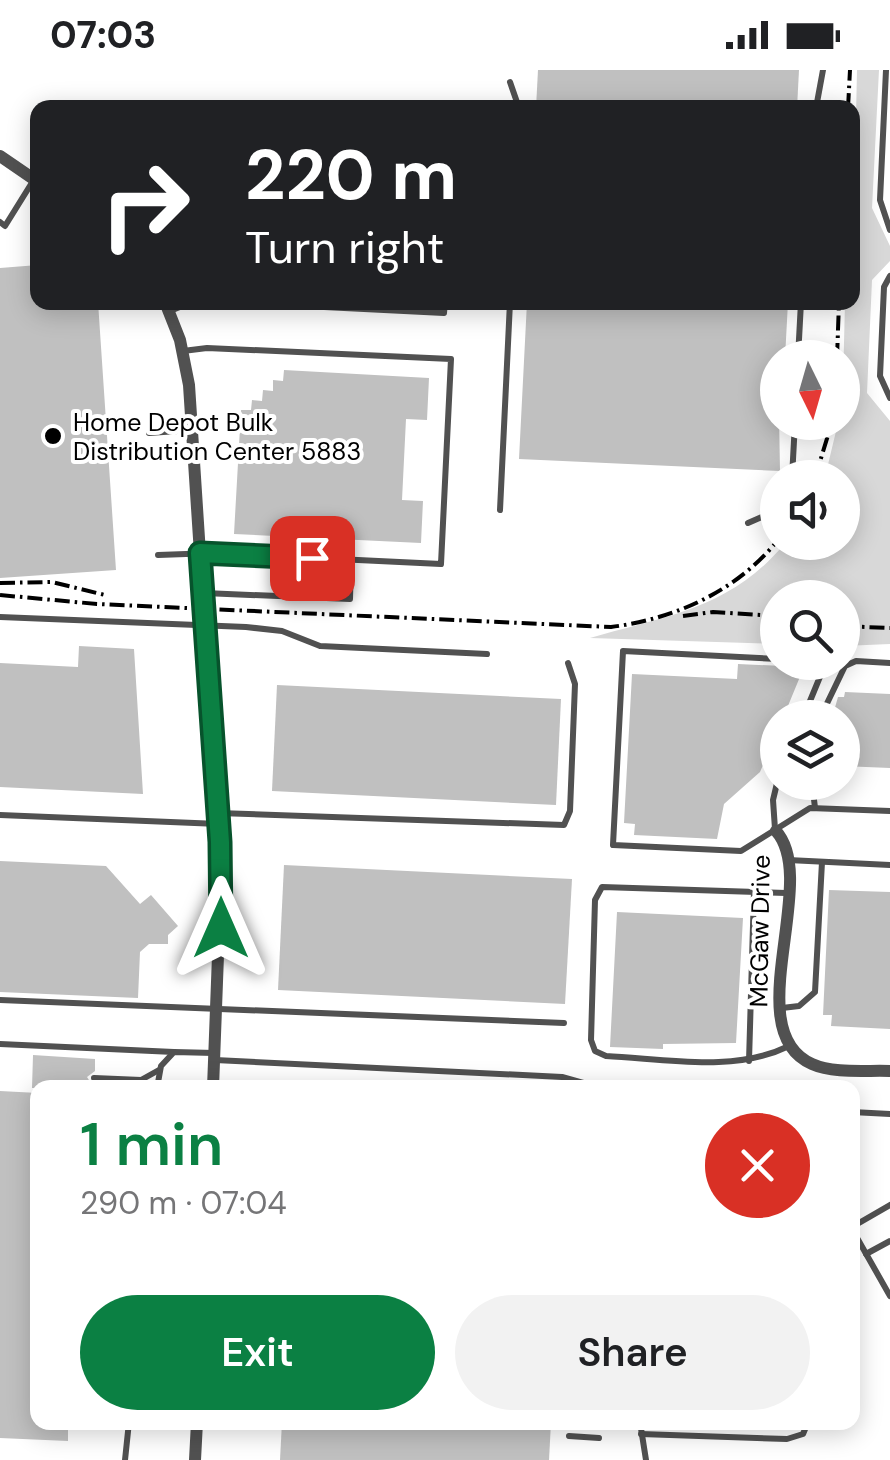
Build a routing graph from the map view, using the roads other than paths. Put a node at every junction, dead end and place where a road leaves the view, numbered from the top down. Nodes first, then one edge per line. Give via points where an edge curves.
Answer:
1 (822, 70) edge
2 (886, 70) edge
3 (510, 82) dead end
4 (516, 100) edge
5 (817, 100) edge
6 (0, 156) edge
7 (30, 177) edge
8 (30, 190) edge
9 (0, 222) edge
10 (890, 230) edge
11 (890, 276) edge
12 (168, 310) edge
13 (393, 310) edge
14 (444, 310) edge
15 (510, 310) edge
16 (801, 310) edge
17 (799, 340) edge
18 (183, 351) junction
19 (889, 398) edge
20 (192, 430) junction
21 (150, 433) dead end
22 (500, 510) dead end
23 (760, 518) edge
24 (748, 523) dead end
25 (200, 553) junction
26 (158, 556) dead end
27 (352, 560) junction
28 (203, 594) junction
29 (0, 616) edge
30 (205, 626) junction
31 (487, 654) dead end
32 (760, 658) edge
33 (568, 663) dead end
34 (890, 663) edge
35 (829, 700) edge
36 (773, 800) edge
37 (815, 800) edge
38 (816, 808) junction
39 (890, 811) edge
40 (0, 816) edge
41 (218, 818) junction
42 (776, 830) junction
43 (788, 860) junction
44 (822, 862) junction
45 (890, 865) edge
46 (754, 892) junction
47 (786, 893) junction
48 (0, 1000) edge
49 (217, 1008) junction
50 (780, 1008) junction
51 (564, 1024) dead end
52 (0, 1044) edge
53 (790, 1046) junction
54 (174, 1052) junction
55 (215, 1056) junction
56 (748, 1061) junction
57 (160, 1070) junction
58 (890, 1071) edge
59 (94, 1078) dead end
60 (158, 1080) edge
61 (214, 1080) edge
62 (572, 1080) edge
63 (860, 1112) edge
64 (890, 1114) edge
65 (890, 1206) edge
66 (860, 1223) edge
67 (890, 1241) edge
68 (860, 1243) edge
69 (866, 1254) junction
70 (890, 1296) edge
71 (128, 1430) edge
72 (197, 1430) edge
73 (641, 1430) edge
74 (805, 1430) edge
75 (641, 1434) junction
76 (569, 1436) dead end
77 (600, 1438) dead end
78 (125, 1460) edge
79 (196, 1460) edge
80 (646, 1460) edge

1 - 5 lane
2 - 10 lane via 880,200
3 - 4 lane
6 - 7 street
8 - 9 lane via 5,226
11 - 19 lane via 880,376
12 - 18 street
13 - 14 lane
15 - 22 lane
16 - 17 lane
18 - 20 street
18 - 27 lane via 452,359 441,564
20 - 21 lane
20 - 25 street
23 - 24 lane
25 - 26 lane
25 - 27 lane
25 - 28 street
27 - 28 lane via 350,599
28 - 30 street
29 - 30 lane
30 - 31 lane via 282,631 325,646
30 - 41 street
32 - 42 lane via 623,651 614,845 741,851
33 - 41 lane via 575,684 570,816 564,825
34 - 35 lane via 846,666
36 - 42 lane
37 - 38 lane
38 - 39 lane
38 - 42 lane
40 - 41 lane
41 - 49 street
42 - 43 street, McGaw Drive
43 - 44 lane
43 - 47 street, McGaw Drive
44 - 45 lane
44 - 50 lane via 815,992 799,1006
46 - 47 lane
46 - 56 lane
46 - 56 lane via 602,886 595,900 592,964 595,1052
47 - 50 street, McGaw Drive
48 - 49 lane
49 - 51 lane
49 - 55 street
50 - 53 street, McGaw Drive
52 - 54 lane
53 - 56 lane
53 - 58 street via 820,1067
54 - 55 lane
54 - 57 lane
55 - 61 street
55 - 62 lane
57 - 59 lane via 142,1080
57 - 60 lane
63 - 64 lane
65 - 66 lane
67 - 69 lane
68 - 69 lane
69 - 70 lane
71 - 78 lane
72 - 79 street
73 - 75 lane
74 - 75 lane via 788,1439
75 - 80 lane
76 - 77 lane

